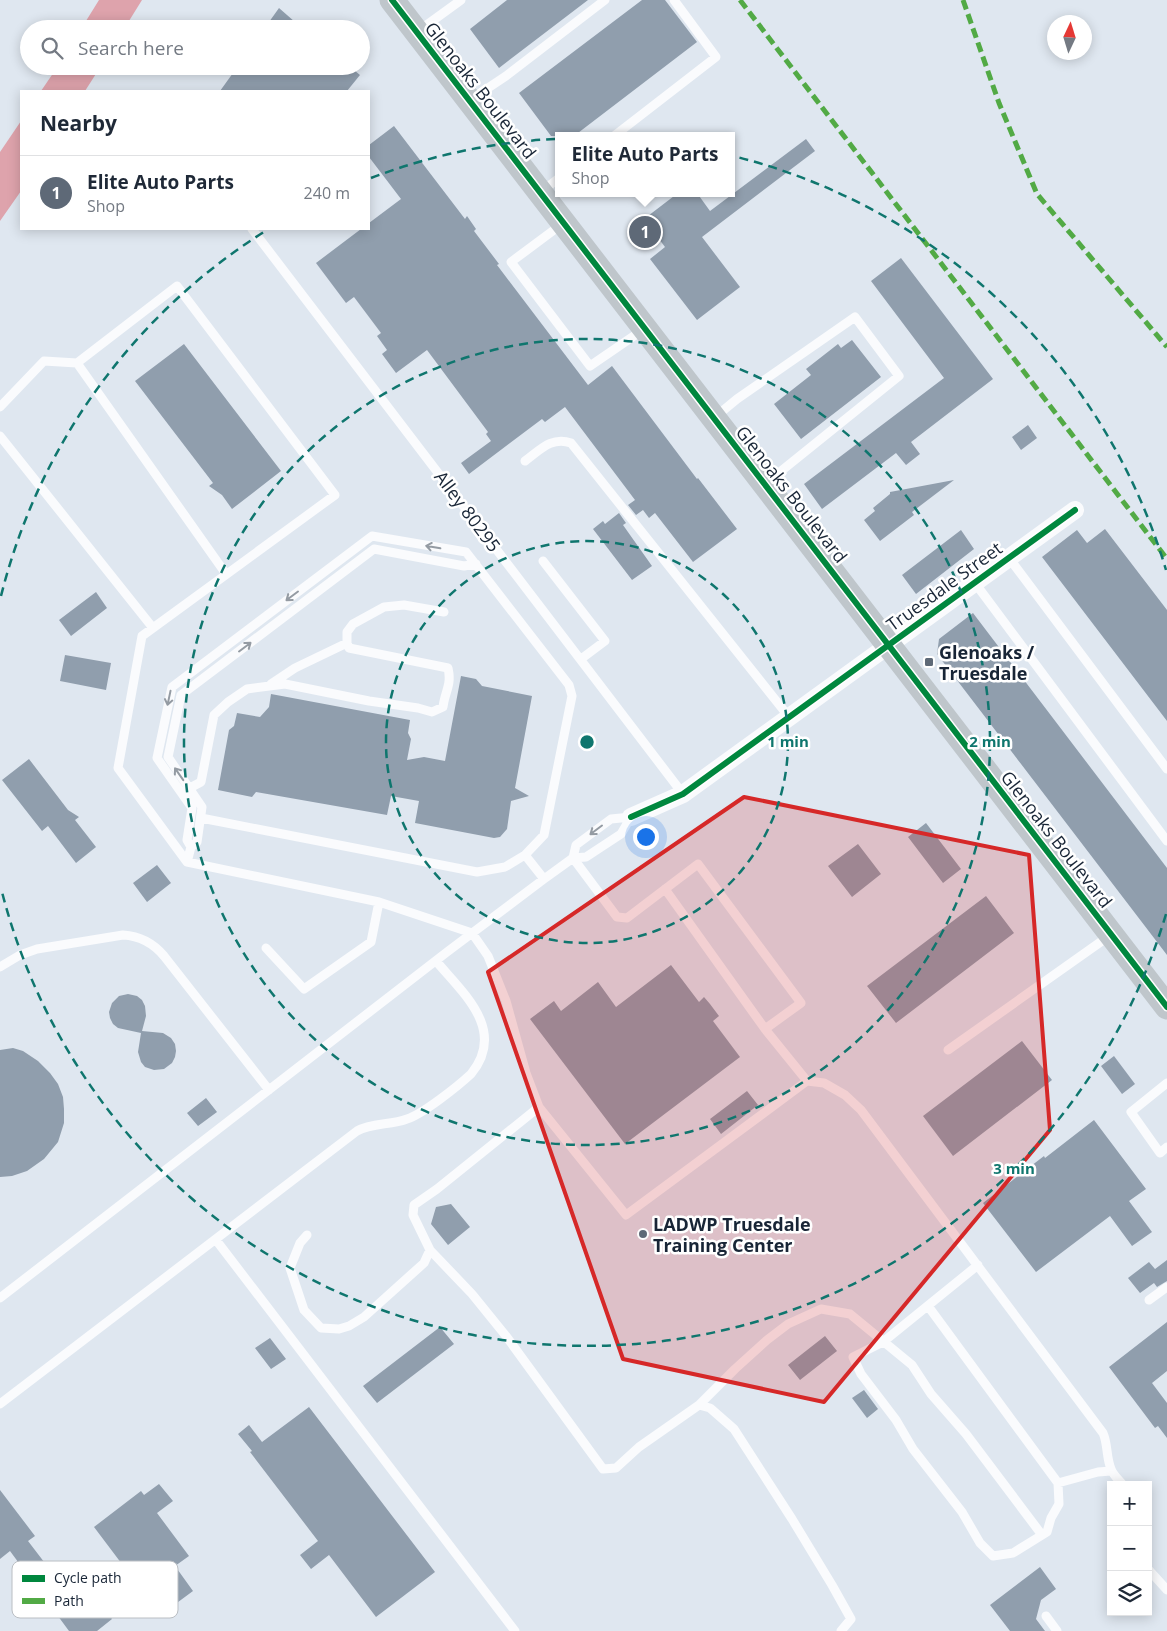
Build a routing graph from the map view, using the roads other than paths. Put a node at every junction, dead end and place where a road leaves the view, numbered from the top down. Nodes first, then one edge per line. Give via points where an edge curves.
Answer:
1 (392, 0) edge
2 (461, 0) edge
3 (605, 0) edge
4 (674, 0) edge
5 (417, 32) junction
6 (470, 100) junction
7 (619, 132) edge
8 (550, 185) edge
9 (564, 223) junction
10 (253, 230) edge
11 (644, 329) junction
12 (77, 363) junction
13 (0, 407) edge
14 (714, 418) junction
15 (0, 436) edge
16 (525, 461) dead end
17 (765, 484) junction
18 (1074, 510) dead end
19 (1009, 558) junction
20 (543, 562) dead end
21 (476, 564) junction
22 (226, 574) junction
23 (975, 583) junction
24 (444, 612) dead end
25 (153, 628) junction
26 (347, 643) junction
27 (889, 645) junction
28 (581, 659) junction
29 (269, 686) junction
30 (789, 717) junction
31 (1167, 769) edge
32 (185, 791) junction
33 (683, 794) junction
34 (631, 817) junction
35 (200, 818) junction
36 (1167, 842) edge
37 (191, 847) junction
38 (525, 855) junction
39 (573, 858) junction
40 (187, 862) junction
41 (544, 879) junction
42 (665, 889) junction
43 (379, 902) junction
44 (472, 933) junction
45 (1111, 934) junction
46 (266, 948) dead end
47 (436, 960) junction
48 (0, 967) edge
49 (1167, 1007) edge
50 (765, 1030) junction
51 (948, 1050) dead end
52 (807, 1081) junction
53 (1167, 1083) edge
54 (268, 1090) junction
55 (539, 1107) junction
56 (1167, 1147) edge
57 (307, 1235) dead end
58 (216, 1240) junction
59 (430, 1250) junction
60 (978, 1265) junction
61 (1167, 1288) edge
62 (0, 1298) edge
63 (1149, 1300) dead end
64 (928, 1306) junction
65 (883, 1342) junction
66 (0, 1404) edge
67 (699, 1404) junction
68 (1111, 1470) junction
69 (1120, 1481) edge
70 (1058, 1482) junction
71 (1042, 1535) junction
72 (1150, 1571) edge
73 (1167, 1590) edge
74 (1046, 1616) dead end
75 (515, 1631) edge
76 (841, 1631) edge
77 (1057, 1631) edge

1 - 5 main road, Glenoaks Boulevard
2 - 5 lane
3 - 6 lane
4 - 7 lane via 716,57
5 - 6 main road, Glenoaks Boulevard
6 - 8 main road, Glenoaks Boulevard
8 - 9 main road, Glenoaks Boulevard
9 - 11 main road, Glenoaks Boulevard
9 - 11 lane via 511,262 590,366
10 - 28 lane, Alley 80295
11 - 14 main road, Glenoaks Boulevard
12 - 13 lane via 44,361
12 - 22 lane
12 - 22 lane via 177,286 335,495
14 - 17 main road, Glenoaks Boulevard
14 - 17 lane via 855,317 899,376
15 - 25 lane
16 - 30 lane via 552,442 571,443
17 - 27 main road, Glenoaks Boulevard
18 - 19 street, Truesdale Street
19 - 23 street, Truesdale Street
19 - 31 lane
20 - 28 lane via 605,641
32 -> 21 lane via 168,757 182,696 374,549 464,566
21 -> 32 lane via 466,552 372,536 172,687 157,758
21 - 38 lane via 569,685 572,696 544,835
22 - 25 lane
23 - 27 street, Truesdale Street
23 - 36 lane
24 - 26 lane via 404,606 384,607 354,624 348,632
25 - 40 lane via 142,636 118,768
26 - 29 lane via 294,668
26 - 29 lane via 349,648 448,668 450,679 443,707 432,712 285,684
27 - 30 street, Truesdale Street
27 - 45 main road, Glenoaks Boulevard
28 - 33 lane, Alley 80295
29 - 32 lane via 247,689 214,715 201,782
30 - 33 street, Truesdale Street
32 - 35 lane via 202,807
32 - 37 lane via 192,808 187,840
33 - 34 street, Truesdale Street
34 - 39 lane via 621,834 586,857
34 -> 39 lane via 611,819 576,845
35 - 37 lane via 197,842
35 - 38 lane via 477,872 505,866
37 - 40 lane
38 - 41 lane
39 - 41 lane
39 - 42 lane via 617,917 626,918
40 - 43 lane
41 - 44 lane
42 - 50 lane
42 - 50 lane via 698,864 801,1003
43 - 44 lane
43 - 46 lane via 371,942 304,989
44 - 47 lane
44 - 55 lane via 488,956 506,1001
45 - 49 main road, Glenoaks Boulevard
45 - 51 lane
47 - 54 lane
47 - 58 lane via 474,1005 482,1021 483,1046 476,1067 415,1116 357,1131
48 - 54 lane via 20,955 44,948 123,935 144,940 164,956
50 - 52 lane
52 - 55 lane via 626,1215
52 - 60 lane via 824,1083 862,1110
53 - 56 lane via 1131,1112 1160,1152
54 - 62 lane
55 - 59 lane via 414,1205 413,1215
57 - 59 lane via 300,1242 290,1268 304,1310 321,1328 344,1328 364,1317 424,1263
58 - 66 lane
58 - 75 lane
59 - 67 lane via 506,1336 603,1469 616,1468 639,1447
60 - 64 lane
60 - 68 lane via 1103,1433
61 - 63 lane
64 - 65 lane
64 - 70 lane
65 - 67 lane via 850,1314 821,1309 788,1324 767,1340
65 - 71 lane via 912,1365 931,1394 966,1434
65 - 71 lane via 852,1357 913,1449 962,1512 980,1543 992,1556 1014,1553
67 - 76 lane via 710,1408 734,1429 792,1518 851,1619
68 - 69 lane
68 - 70 lane
70 - 71 lane via 1059,1504 1047,1532
72 - 73 lane
74 - 77 lane

